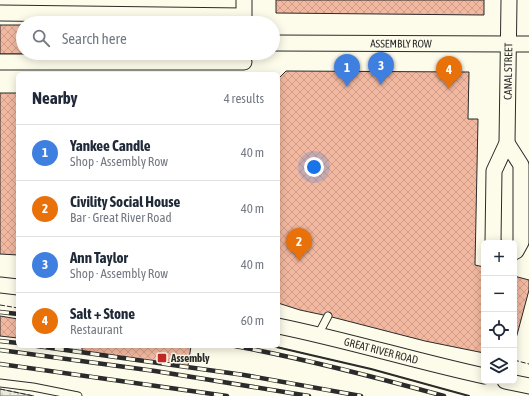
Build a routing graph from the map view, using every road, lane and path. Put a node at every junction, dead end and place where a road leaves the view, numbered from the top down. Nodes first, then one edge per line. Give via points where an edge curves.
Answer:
1 (244, 0) edge
2 (510, 0) edge
3 (0, 13) edge
4 (122, 16) edge
5 (244, 16) edge
6 (280, 43) edge
7 (509, 44) junction
8 (529, 44) edge
9 (0, 62) edge
10 (244, 63) edge
11 (507, 143) junction
12 (493, 240) edge
13 (517, 249) edge
14 (0, 285) edge
15 (16, 287) edge
16 (328, 316) dead end
17 (280, 326) edge
18 (318, 334) junction
19 (481, 375) edge
20 (0, 383) edge
21 (517, 384) edge
22 (529, 386) edge
23 (78, 396) edge

1 - 5 street
2 - 7 street, CANAL STREET
3 - 4 street
6 - 7 street, ASSEMBLY ROW
7 - 8 street, ASSEMBLY ROW
7 - 11 street, CANAL STREET
9 - 10 street
11 - 12 street, CANAL STREET via 494,171
11 - 13 street via 521,166 521,242
14 - 15 street
16 - 18 lane
17 - 18 street, GREAT RIVER ROAD
18 - 19 street, GREAT RIVER ROAD
20 - 23 lane
21 - 22 street

